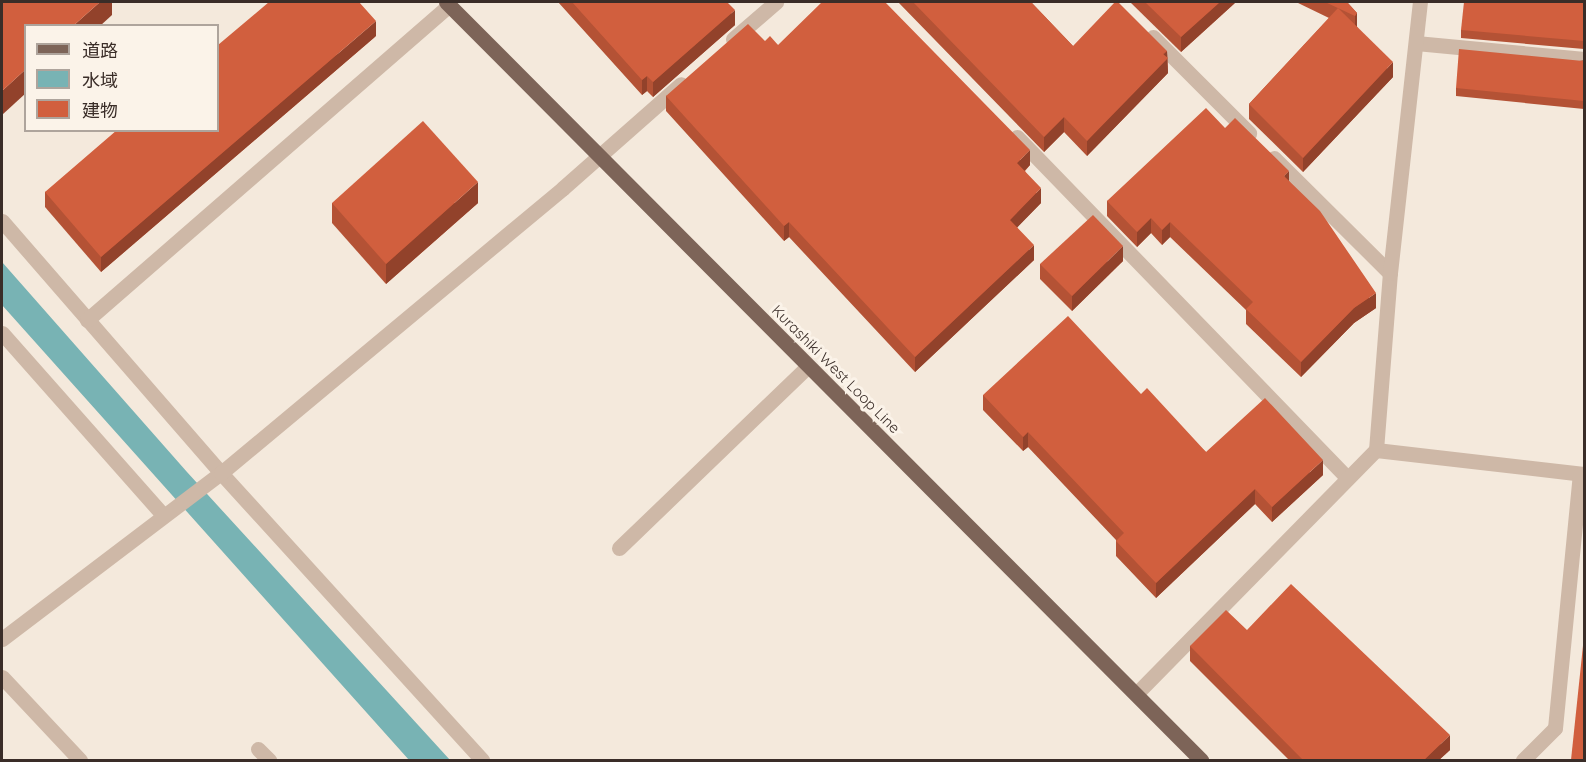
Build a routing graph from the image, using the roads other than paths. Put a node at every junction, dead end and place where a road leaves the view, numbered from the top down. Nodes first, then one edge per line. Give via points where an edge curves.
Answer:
1 (776, 2) edge
2 (1420, 2) edge
3 (448, 3) edge
4 (1142, 26) edge
5 (1416, 43) junction
6 (723, 48) edge
7 (1584, 59) edge
8 (696, 71) edge
9 (1009, 129) edge
10 (599, 156) junction
11 (2, 221) edge
12 (1390, 273) junction
13 (87, 320) junction
14 (2, 333) edge
15 (808, 366) junction
16 (1376, 450) junction
17 (1582, 474) edge
18 (216, 477) junction
19 (1348, 478) junction
20 (167, 513) junction
21 (619, 548) dead end
22 (2, 639) edge
23 (2, 677) edge
24 (1136, 694) junction
25 (80, 760) edge
26 (482, 760) edge
27 (1201, 760) edge
28 (1523, 760) edge

1 - 6 street
2 - 5 street
3 - 10 main road, Kurashiki West Loop Line
3 - 13 street
4 - 12 street
5 - 7 street
5 - 12 street
8 - 10 street
9 - 19 street
10 - 15 main road, Kurashiki West Loop Line
10 - 18 street
11 - 13 street
12 - 16 street
13 - 18 street
14 - 20 street
15 - 21 street
15 - 24 main road, Kurashiki West Loop Line
16 - 17 street
16 - 19 street
17 - 28 street via 1555,728
18 - 20 street
18 - 26 street
19 - 24 street
20 - 22 street
23 - 25 street
24 - 27 main road, Kurashiki West Loop Line

